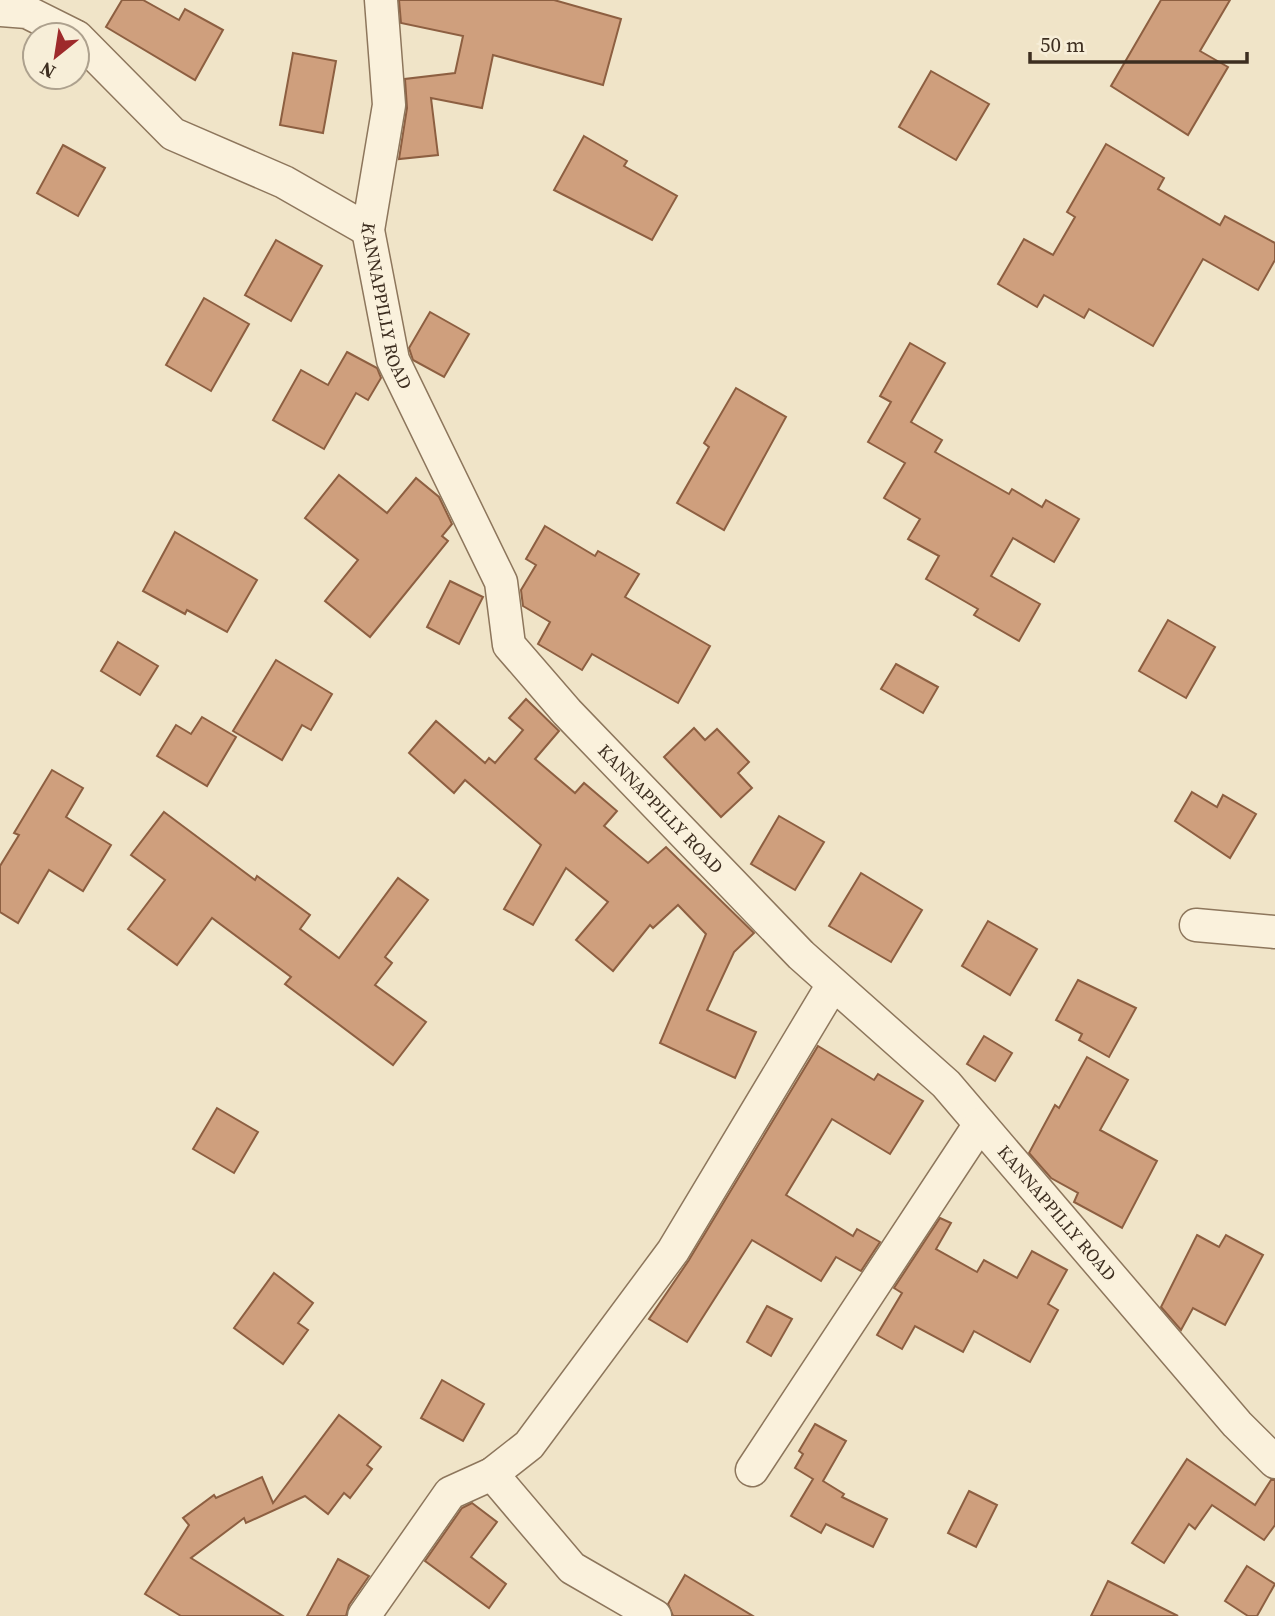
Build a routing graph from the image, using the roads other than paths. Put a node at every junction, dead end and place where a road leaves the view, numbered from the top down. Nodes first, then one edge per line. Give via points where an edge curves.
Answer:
1 (381, 0) edge
2 (0, 10) edge
3 (45, 21) edge
4 (91, 52) edge
5 (368, 230) junction
6 (1196, 925) dead end
7 (1275, 932) edge
8 (832, 986) junction
9 (981, 1124) junction
10 (1275, 1462) edge
11 (752, 1470) dead end
12 (492, 1474) junction
13 (365, 1616) edge
14 (655, 1616) edge

1 - 5 street, KANNAPPILLY ROAD via 389,105
2 - 3 street via 27,12
4 - 5 street via 173,134 284,182
5 - 8 street, KANNAPPILLY ROAD via 393,360 501,582 509,645 576,722
6 - 7 street
8 - 9 street, KANNAPPILLY ROAD via 946,1084
8 - 12 street via 673,1251 529,1445
9 - 10 street, KANNAPPILLY ROAD via 1237,1424
9 - 11 street
12 - 13 street via 450,1493
12 - 14 street via 572,1568

